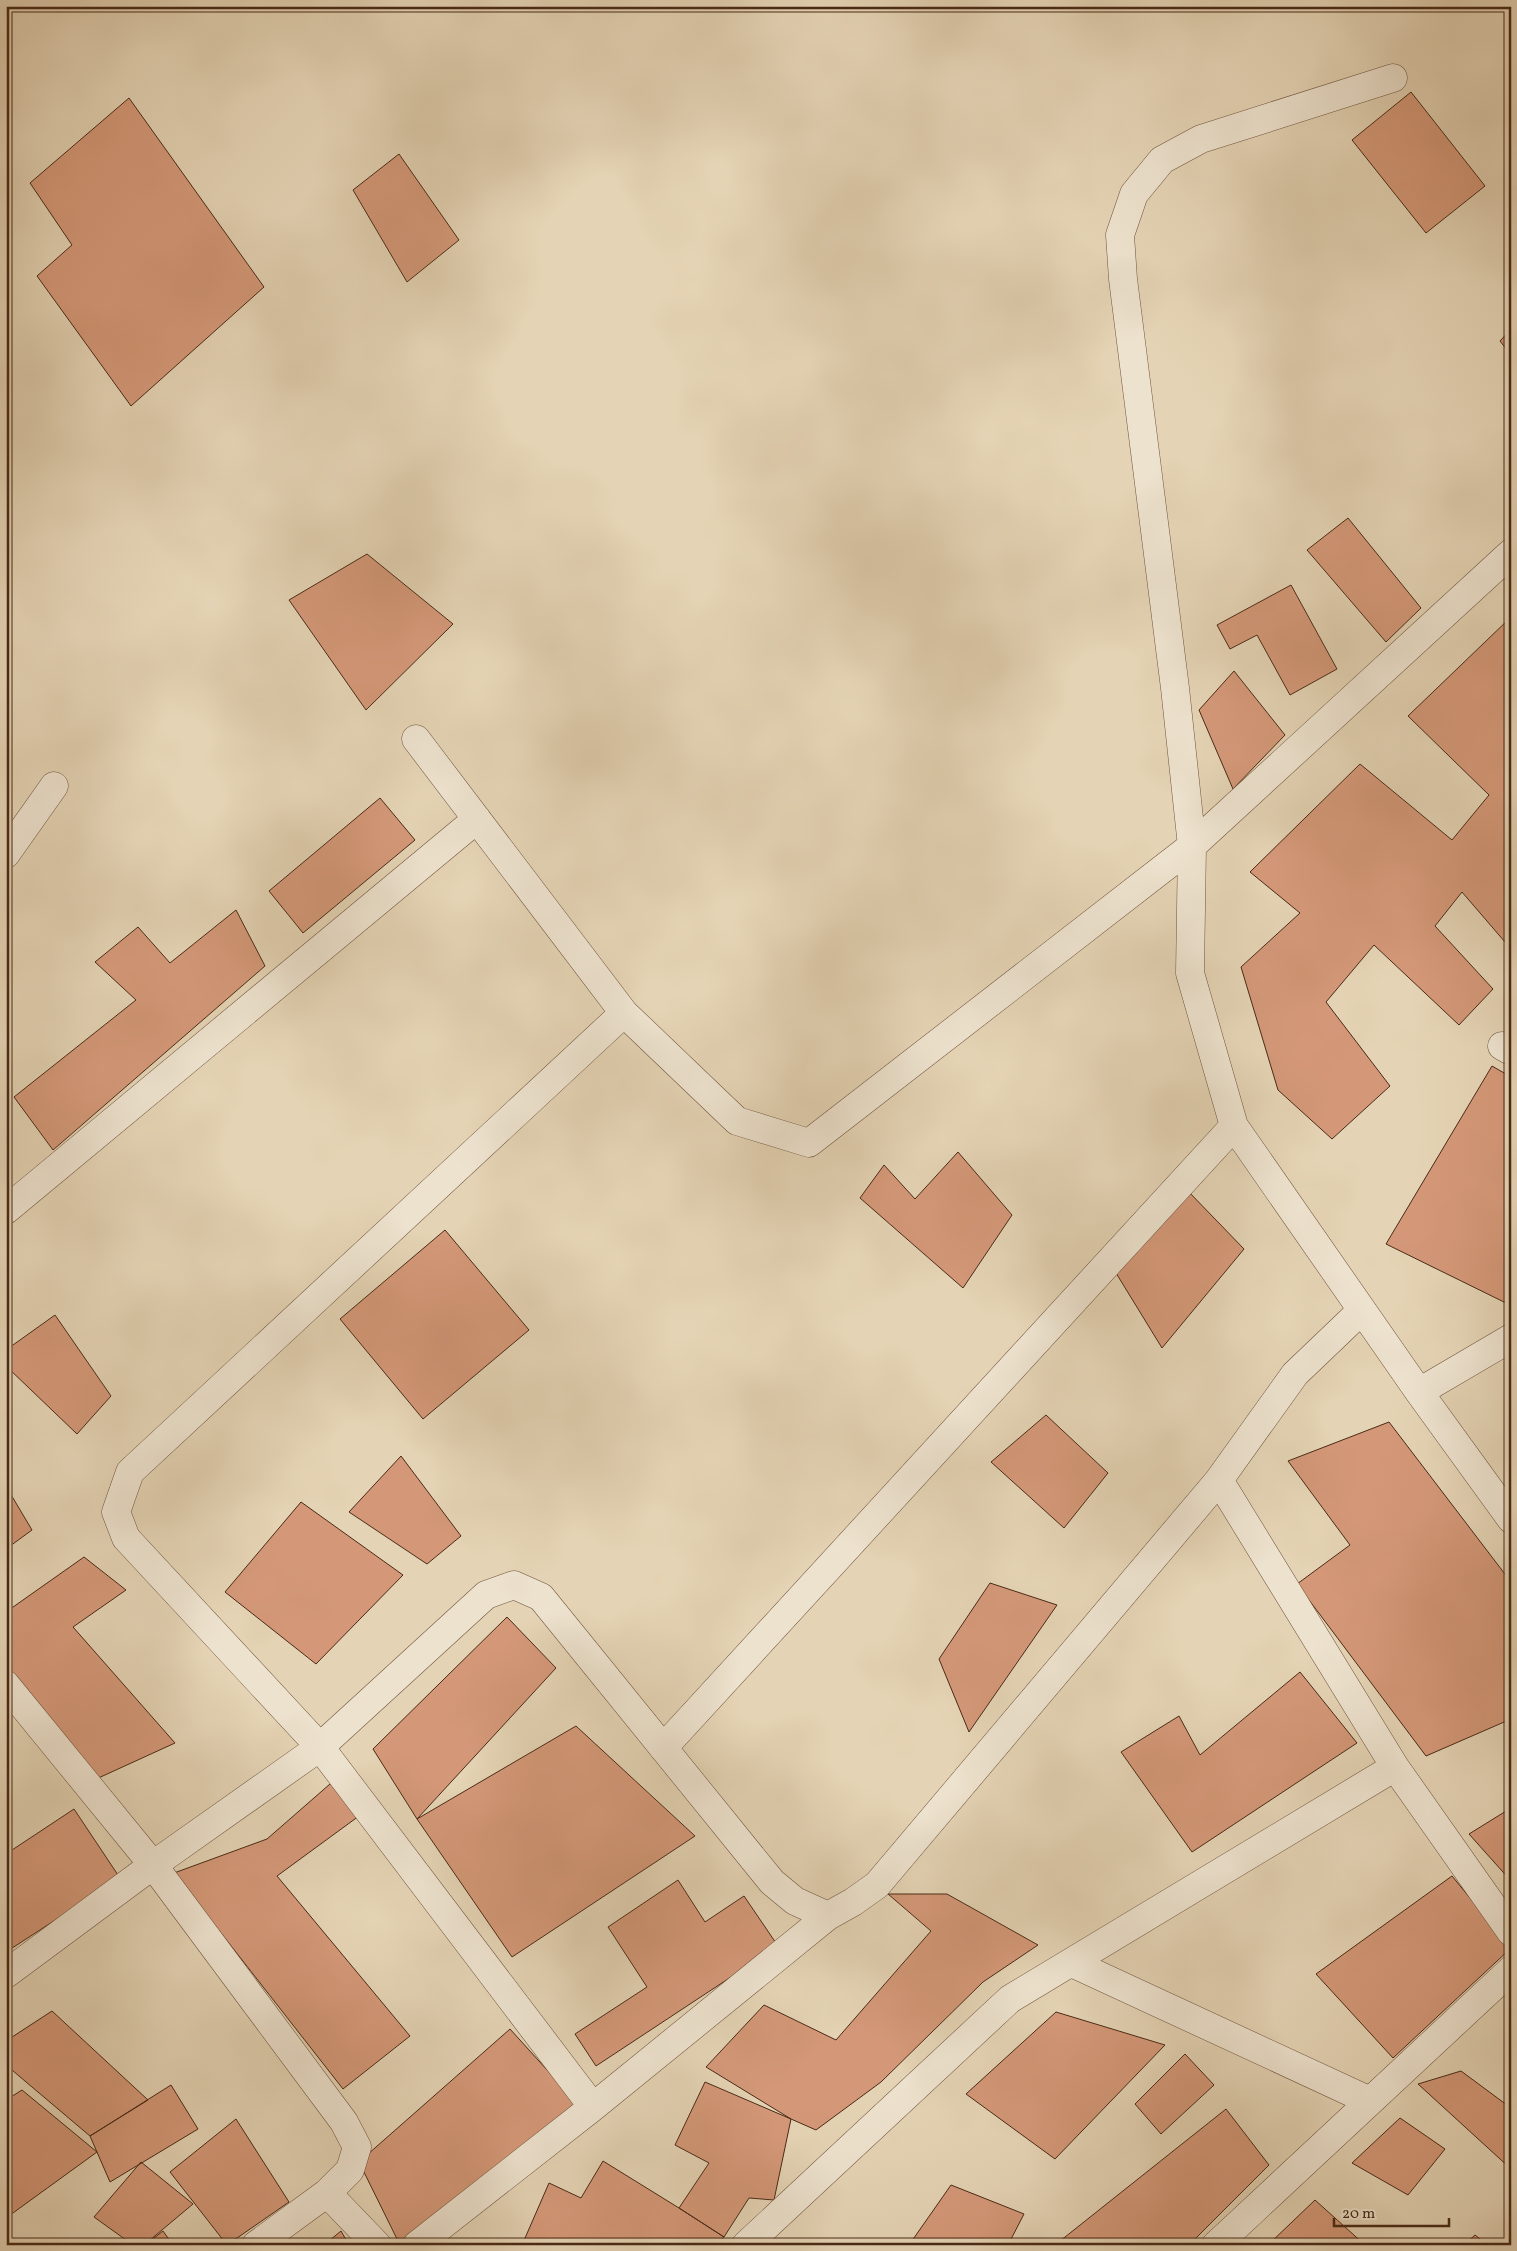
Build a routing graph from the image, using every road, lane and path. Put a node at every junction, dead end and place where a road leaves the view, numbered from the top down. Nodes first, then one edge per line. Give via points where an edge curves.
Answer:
1 (1393, 78) dead end
2 (1511, 553) edge
3 (416, 739) dead end
4 (54, 786) dead end
5 (477, 819) junction
6 (1192, 846) junction
7 (6, 854) edge
8 (624, 1013) junction
9 (1234, 1126) junction
10 (6, 1210) edge
11 (1362, 1310) junction
12 (1511, 1338) edge
13 (1419, 1392) junction
14 (1219, 1480) junction
15 (1511, 1519) edge
16 (6, 1685) edge
17 (320, 1747) junction
18 (663, 1748) junction
19 (1395, 1767) junction
20 (152, 1865) junction
21 (828, 1916) junction
22 (1511, 1932) edge
23 (1072, 1963) junction
24 (1511, 1970) edge
25 (6, 1974) edge
26 (1370, 2100) junction
27 (593, 2107) junction
28 (327, 2193) junction
29 (256, 2245) edge
30 (377, 2245) edge
31 (417, 2245) edge
32 (746, 2245) edge
33 (1216, 2245) edge

1 - 6 street via 1201,139 1162,160 1134,194 1120,235 1122,279
2 - 6 street
3 - 5 street
4 - 7 street
5 - 8 street
5 - 10 street
6 - 8 street via 809,1143 737,1121
6 - 9 street via 1190,973
8 - 17 street via 130,1472 116,1512 126,1538
9 - 11 street
9 - 18 street
11 - 13 street
11 - 14 street via 1296,1374
12 - 13 street
13 - 15 street
14 - 19 street
14 - 21 street via 877,1885
16 - 20 street
17 - 18 street via 486,1595 514,1585 541,1597
17 - 20 street
17 - 27 street
18 - 21 street via 772,1882 795,1901
19 - 22 street
19 - 23 street
20 - 25 street
20 - 28 street via 344,2122 357,2147 350,2170
21 - 27 street
23 - 26 street
23 - 32 street via 1010,1999
24 - 26 street
26 - 33 street
27 - 31 street
28 - 29 street
28 - 30 street

